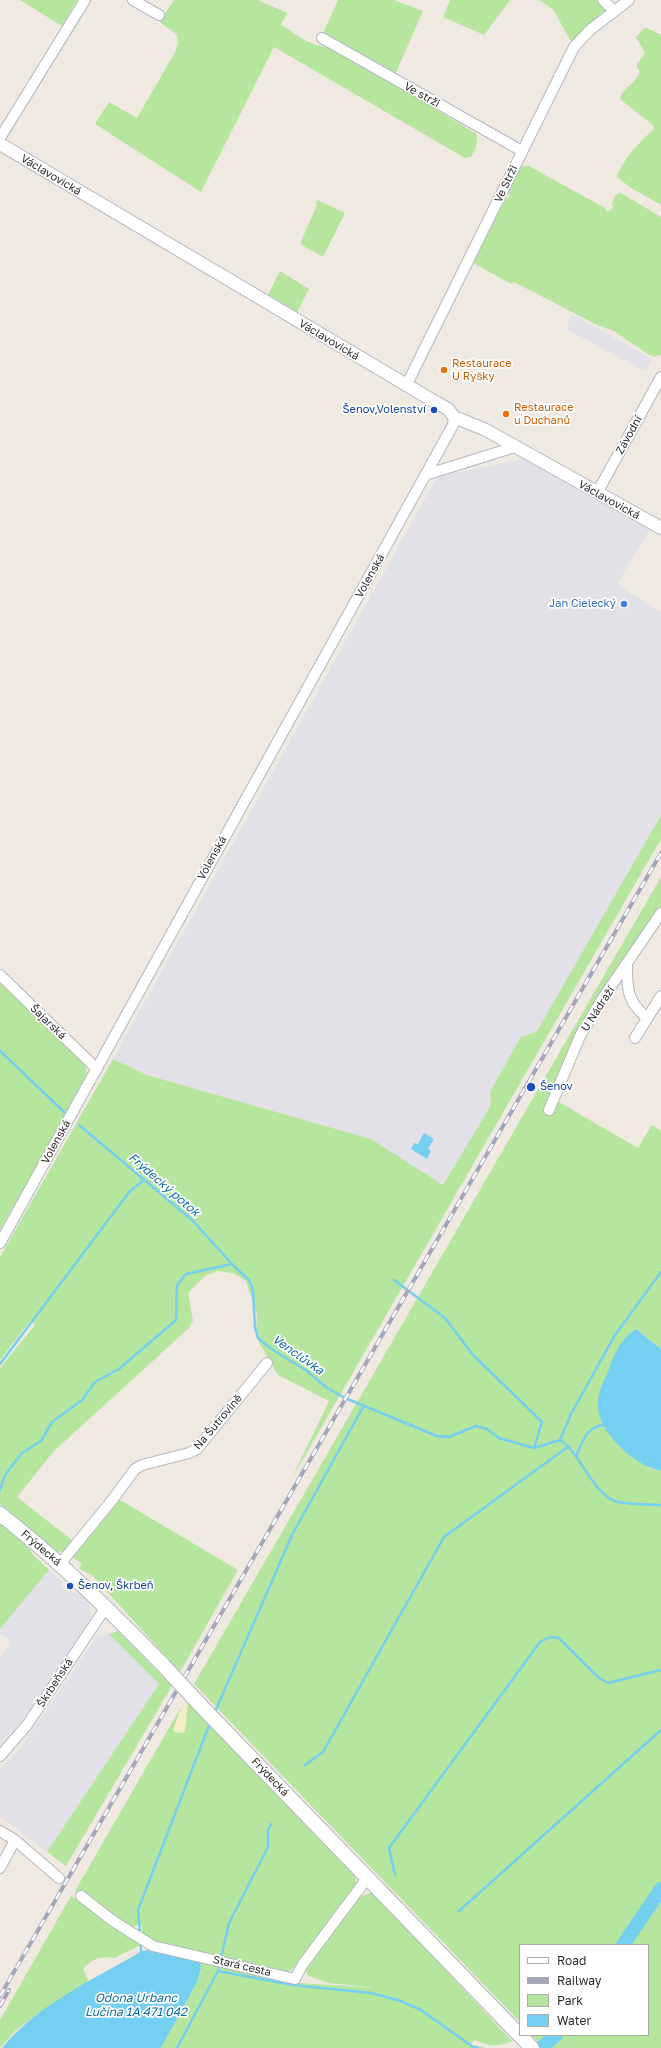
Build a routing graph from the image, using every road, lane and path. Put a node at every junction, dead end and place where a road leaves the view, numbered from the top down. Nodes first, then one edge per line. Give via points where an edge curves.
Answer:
1 (85, 0) edge
2 (133, 0) edge
3 (603, 0) edge
4 (629, 0) edge
5 (614, 11) junction
6 (160, 15) dead end
7 (322, 38) dead end
8 (0, 138) edge
9 (0, 144) edge
10 (522, 151) junction
11 (661, 377) edge
12 (406, 386) junction
13 (454, 417) junction
14 (515, 447) junction
15 (425, 475) junction
16 (597, 493) junction
17 (661, 528) edge
18 (661, 915) edge
19 (627, 965) junction
20 (0, 975) edge
21 (661, 996) edge
22 (647, 1018) junction
23 (635, 1038) dead end
24 (97, 1069) junction
25 (549, 1110) dead end
26 (0, 1243) edge
27 (266, 1363) dead end
28 (3, 1516) edge
29 (60, 1564) junction
30 (106, 1607) junction
31 (0, 1756) edge
32 (0, 1831) edge
33 (14, 1840) junction
34 (0, 1868) edge
35 (368, 1877) junction
36 (59, 1878) dead end
37 (81, 1896) dead end
38 (519, 2034) edge
39 (520, 2036) edge
40 (532, 2048) edge

1 - 8 street
2 - 6 street
3 - 5 street
4 - 5 street, Ve Strži
5 - 10 street, Ve Strži via 574,47
7 - 10 street, Ve strži
9 - 12 street, Václavovická
10 - 12 street, Ve Strži
11 - 16 street, Závodní
12 - 13 street, Václavovická via 448,409
13 - 14 street, Václavovická via 486,430
13 - 15 street, Volenská via 454,425
14 - 15 street
14 - 16 street, Václavovická
15 - 24 street, Volenská
16 - 17 street, Václavovická
18 - 19 street, U Nádraží
19 - 22 street via 632,1003
19 - 25 street, U Nádraží via 580,1036
20 - 24 street, Šajarská
21 - 22 street
22 - 23 street
24 - 26 street, Volenská
27 - 29 street, Na Šutrovině via 197,1449 135,1469
28 - 29 main road, Frýdecká
29 - 30 main road, Frýdecká
30 - 31 street, Škrbeňská via 27,1725
30 - 35 main road, Frýdecká, bridge
32 - 33 street
33 - 34 street
33 - 36 street
35 - 37 street, Stará cesta via 303,1964 295,1979 153,1946
35 - 38 main road, Frýdecká
39 - 40 main road, Frýdecká

